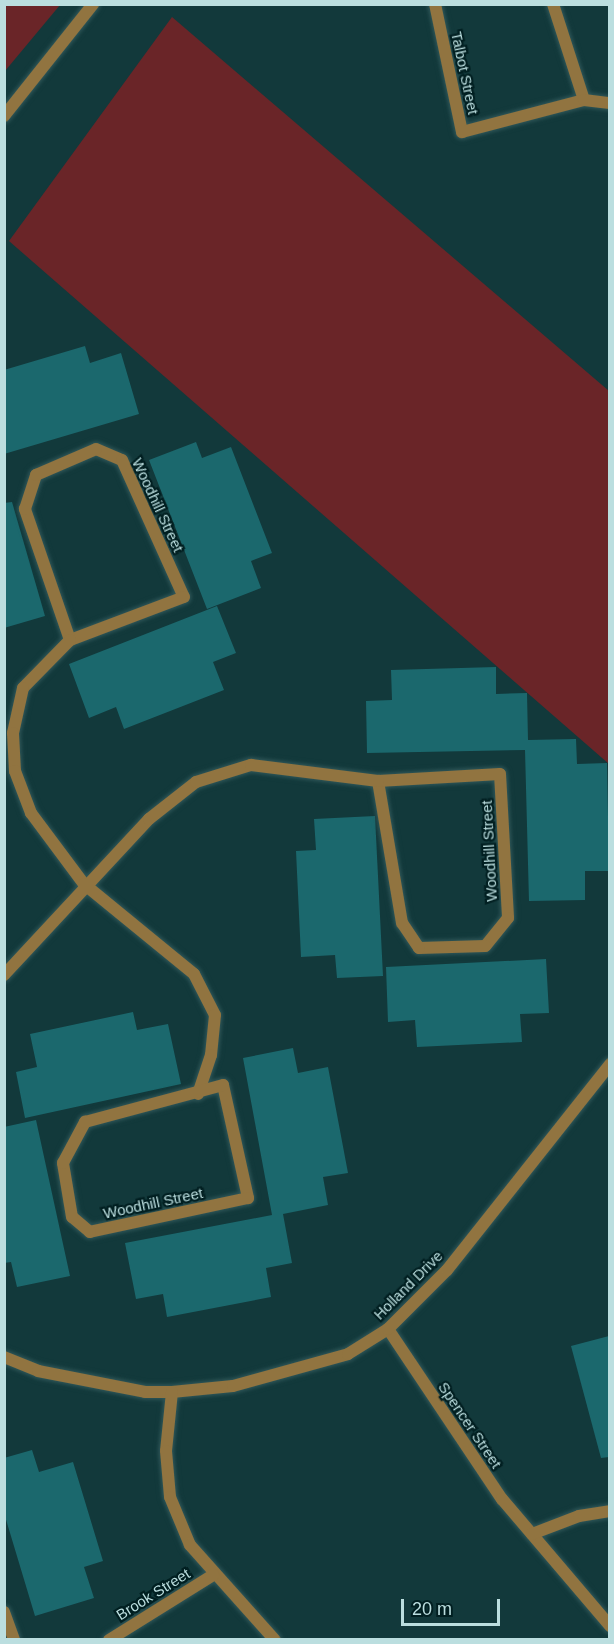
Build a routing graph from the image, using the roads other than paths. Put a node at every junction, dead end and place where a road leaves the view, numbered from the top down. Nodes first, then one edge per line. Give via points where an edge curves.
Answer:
1 (93, 4) edge
2 (435, 4) edge
3 (553, 4) edge
4 (584, 100) junction
5 (609, 103) edge
6 (4, 116) edge
7 (70, 640) junction
8 (378, 781) junction
9 (84, 884) junction
10 (4, 975) edge
11 (609, 1064) edge
12 (198, 1094) junction
13 (388, 1329) junction
14 (4, 1357) edge
15 (172, 1392) junction
16 (609, 1511) edge
17 (532, 1534) junction
18 (213, 1575) junction
19 (4, 1612) edge
20 (609, 1626) edge
21 (14, 1640) edge
22 (109, 1640) edge
23 (275, 1640) edge

1 - 6 street
2 - 4 street, Talbot Street via 462,132
3 - 4 street
4 - 5 street, Talbot Street
7 - 7 street, Woodhill Street via 184,597 122,460 96,449 36,475 25,509
7 - 9 street, Woodhill Street via 23,688 13,733 15,771 31,813
8 - 8 street, Woodhill Street via 501,774 508,918 485,946 419,948 402,923
8 - 9 street, Woodhill Street via 251,765 196,782 149,819
9 - 10 street, Woodhill Street
9 - 12 street, Woodhill Street via 194,974 215,1015 211,1055
11 - 13 street, Holland Drive via 447,1270
12 - 12 street, Woodhill Street via 223,1085 248,1198 90,1232 72,1217 63,1163 85,1122
13 - 15 street, Holland Drive via 348,1354 233,1386
13 - 17 street, Spencer Street via 502,1499
14 - 15 street, Holland Drive via 38,1371 145,1392
15 - 18 street, Brook Street via 166,1451 170,1497 190,1545
16 - 17 street via 579,1516
17 - 20 street, Spencer Street
18 - 22 street, Brook Street
18 - 23 street, Brook Street
19 - 21 street

